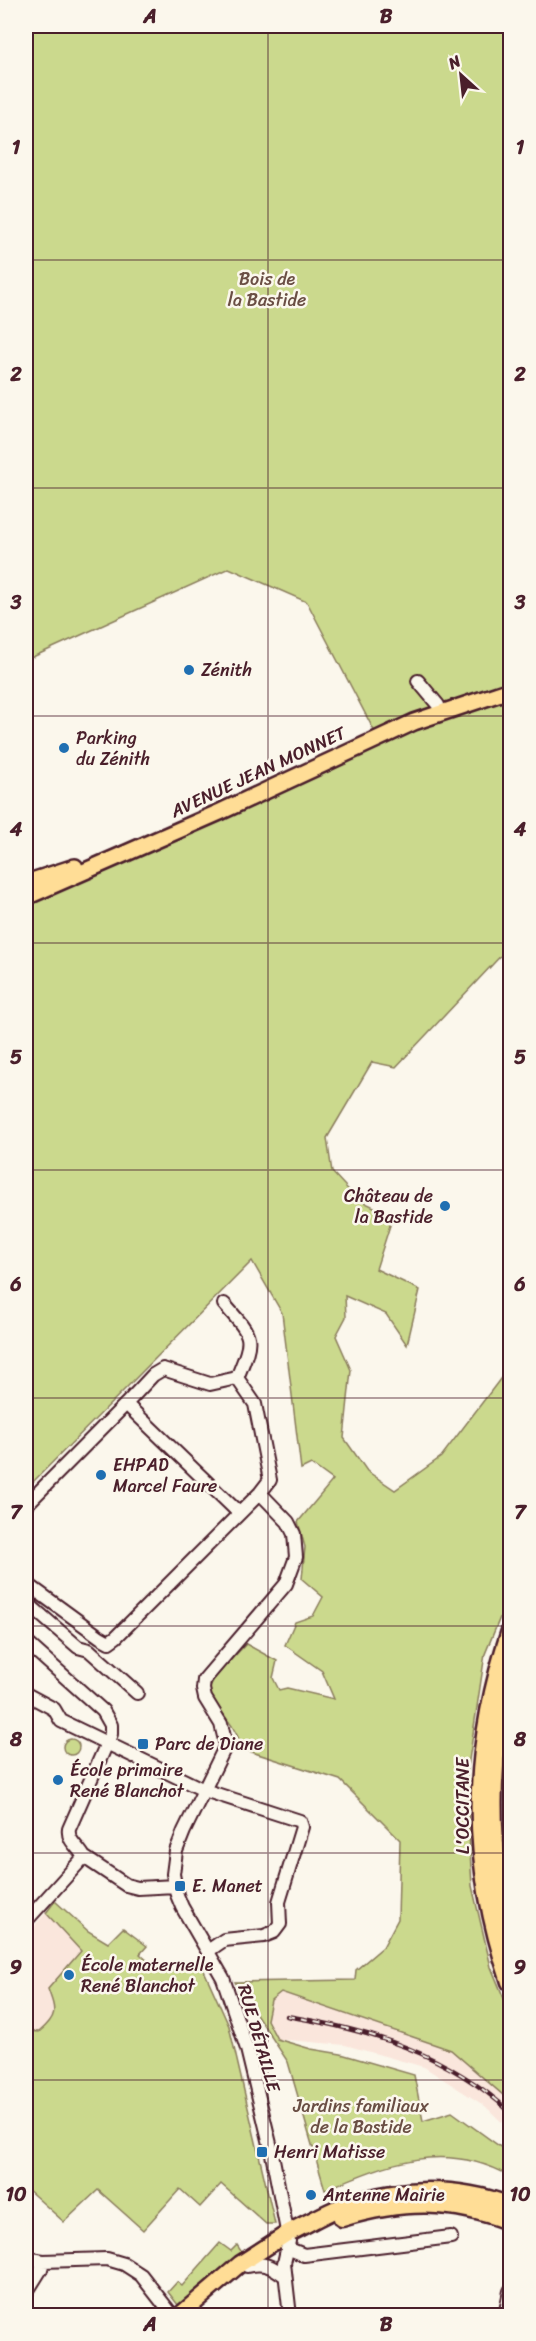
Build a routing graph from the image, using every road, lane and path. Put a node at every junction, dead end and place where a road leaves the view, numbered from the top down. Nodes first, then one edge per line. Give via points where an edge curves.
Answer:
1 (418, 681) dead end
2 (510, 681) edge
3 (510, 690) edge
4 (438, 705) junction
5 (29, 881) edge
6 (26, 897) edge
7 (224, 1304) dead end
8 (237, 1378) junction
9 (126, 1404) junction
10 (260, 1493) junction
11 (26, 1505) edge
12 (239, 1513) junction
13 (26, 1583) edge
14 (26, 1602) edge
15 (510, 1631) edge
16 (26, 1642) edge
17 (510, 1675) edge
18 (137, 1693) dead end
19 (26, 1694) edge
20 (106, 1743) junction
21 (204, 1790) junction
22 (84, 1857) junction
23 (175, 1886) junction
24 (26, 1921) edge
25 (510, 1928) edge
26 (208, 1951) junction
27 (510, 1982) edge
28 (510, 2206) edge
29 (510, 2222) edge
30 (451, 2237) dead end
31 (288, 2240) junction
32 (26, 2258) edge
33 (43, 2262) junction
34 (247, 2266) junction
35 (285, 2276) junction
36 (225, 2279) junction
37 (510, 2291) edge
38 (26, 2293) edge
39 (172, 2316) edge
40 (179, 2316) edge
41 (290, 2316) edge
42 (505, 2316) edge

1 - 4 street
2 - 4 main road, AVENUE JEAN MONNET
3 - 6 main road, AVENUE JEAN MONNET via 414,722
4 - 5 main road, AVENUE JEAN MONNET via 107,856
7 - 8 street via 247,1330 249,1348
8 - 9 street via 210,1384 163,1369
8 - 10 street via 255,1404 270,1480
9 - 11 street
9 - 12 street
10 - 12 street
10 - 21 street, RUE DÉTAILLE via 288,1522 294,1534 296,1557 286,1584 204,1680 205,1698 221,1724 226,1745
12 - 13 street via 109,1642
14 - 18 street
15 - 27 highway, L'OCCITANE via 485,1731 479,1817 489,1904
16 - 20 street via 103,1711 111,1725
17 - 25 highway, L'OCCITANE via 497,1751 495,1821 500,1882
19 - 20 street via 54,1709 61,1721
20 - 21 street
20 - 22 street via 68,1833
21 - 23 street, RUE DÉTAILLE via 176,1851
21 - 26 street via 296,1819 302,1827 279,1902 280,1924 270,1935 224,1940
22 - 23 street via 126,1885
22 - 24 street
23 - 26 street, RUE DÉTAILLE via 182,1907
26 - 31 street, RUE DÉTAILLE via 223,1978 241,2028 270,2144
28 - 31 highway via 457,2192 393,2193 335,2209
29 - 31 highway via 459,2207 428,2203 396,2205 340,2218
30 - 31 street via 304,2255
31 - 34 main road
31 - 35 street, RUE DÉTAILLE
31 - 36 main road via 248,2258
32 - 33 street
33 - 38 street
33 - 39 street via 107,2259 124,2264 141,2276
34 - 35 street via 266,2264
34 - 36 main road
35 - 41 street, RUE DÉTAILLE
36 - 40 main road
37 - 42 street

